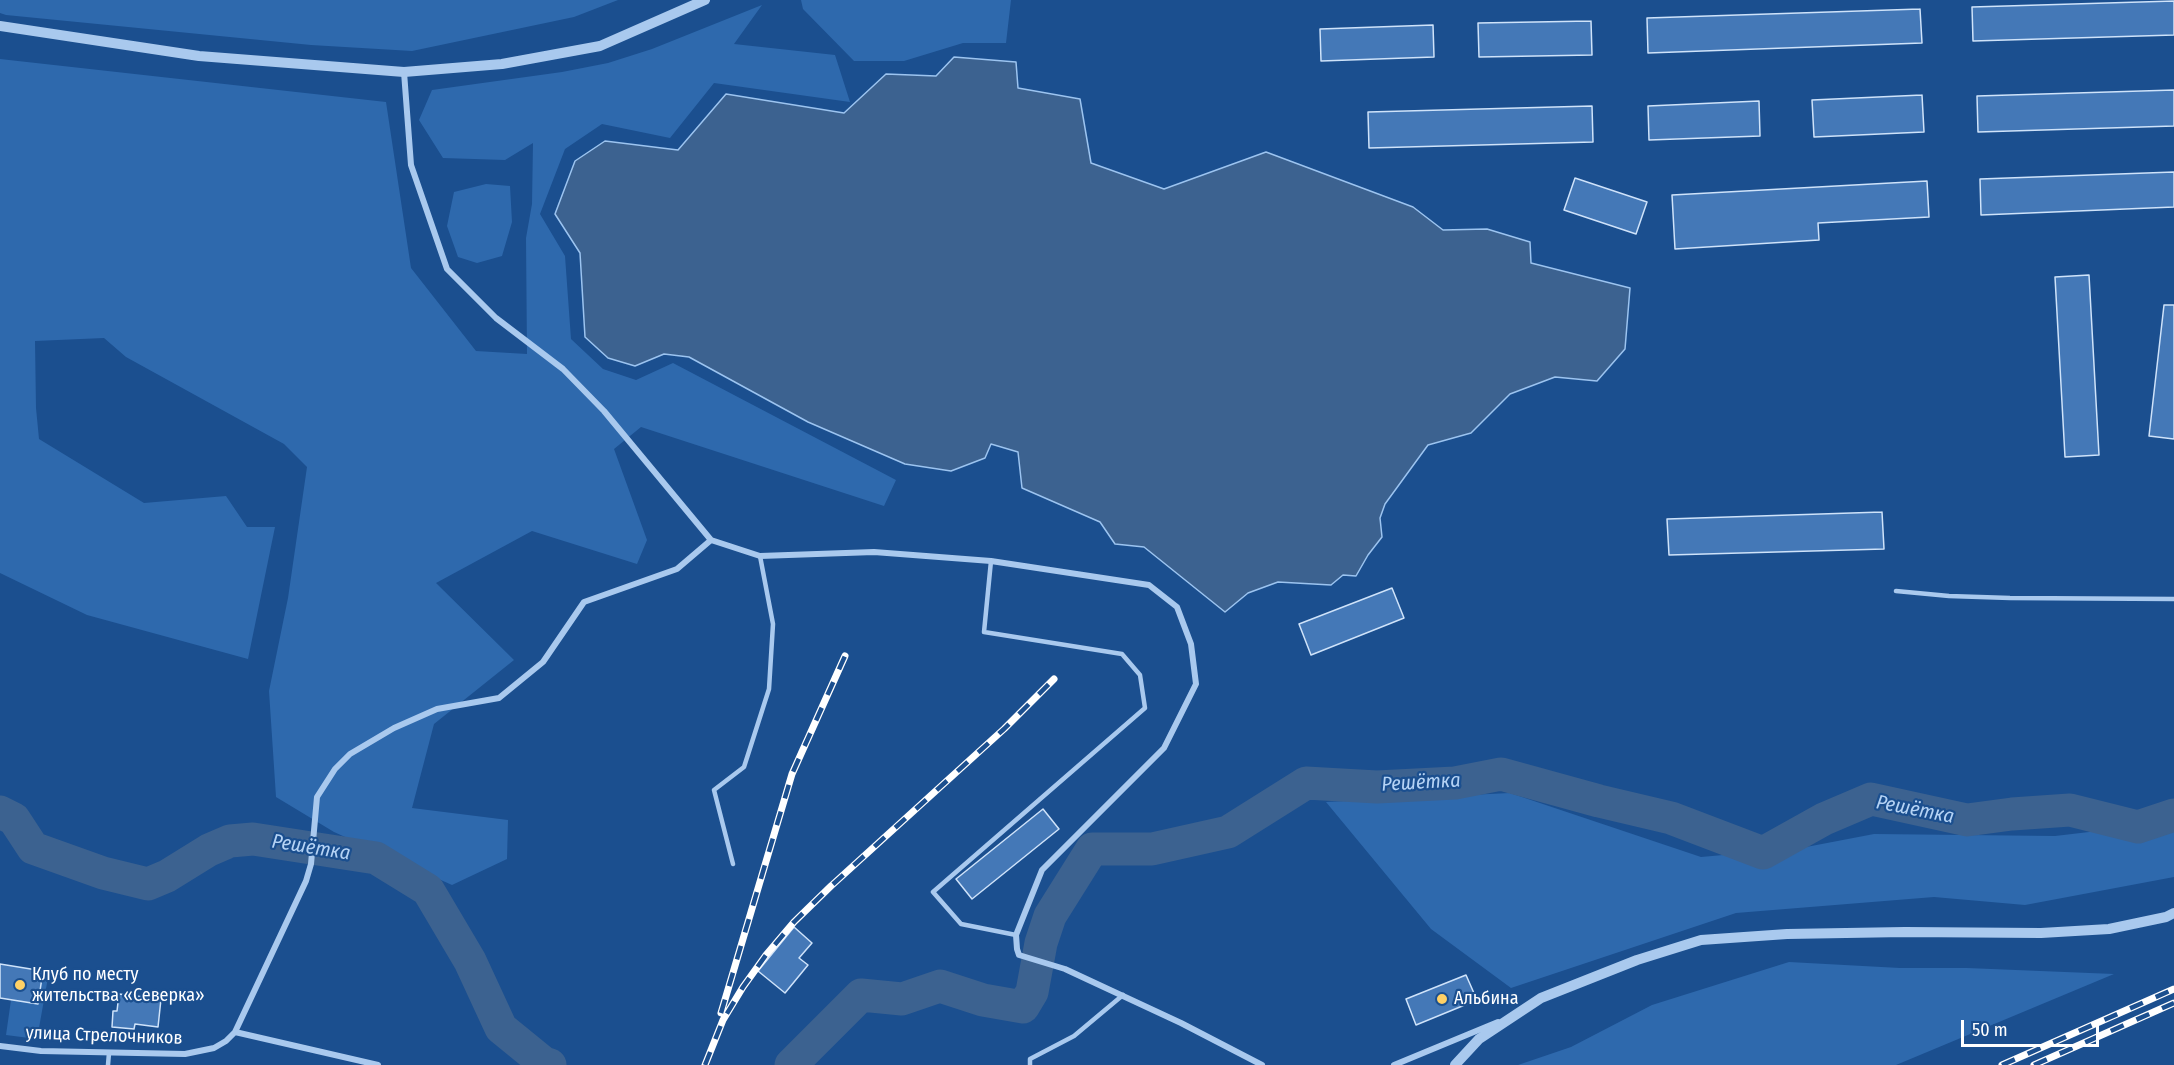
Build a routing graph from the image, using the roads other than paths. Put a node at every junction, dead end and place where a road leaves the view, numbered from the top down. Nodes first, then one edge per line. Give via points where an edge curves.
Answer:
1 (705, 0) edge
2 (0, 26) edge
3 (404, 72) junction
4 (711, 540) junction
5 (760, 556) junction
6 (991, 561) junction
7 (1896, 591) dead end
8 (2174, 598) edge
9 (733, 864) dead end
10 (2174, 913) edge
11 (1016, 935) junction
12 (1122, 995) junction
13 (1510, 1017) junction
14 (235, 1032) junction
15 (0, 1046) edge
16 (109, 1053) junction
17 (108, 1065) edge
18 (378, 1065) edge
19 (1030, 1065) edge
20 (1262, 1065) edge
21 (1394, 1065) edge
22 (1455, 1065) edge

1 - 3 street via 600,46 502,64
2 - 3 street via 198,56
3 - 4 street via 411,165 447,269 496,318 572,377
4 - 5 street
4 - 14 street via 677,569 584,602 543,662 499,698 437,710 394,728 350,754 335,769 317,797 310,864 300,895
5 - 6 street via 873,552
5 - 9 lane via 772,624 769,689 744,767 714,790
6 - 11 street via 1149,585 1177,607 1191,644 1196,684 1164,748 1042,870
6 - 11 lane via 984,632 1122,654 1140,675 1145,708 933,892 961,924
7 - 8 lane via 2010,598
10 - 13 street via 2109,929 2041,933 1787,934 1701,940 1637,960 1541,998
11 - 12 street via 1019,955 1065,969
12 - 19 lane via 1074,1036 1030,1059
12 - 20 street
13 - 21 street
13 - 22 street via 1479,1039
14 - 16 street, улица Стрелочников via 214,1048 184,1054
14 - 18 street
15 - 16 street, улица Стрелочников
16 - 17 lane

